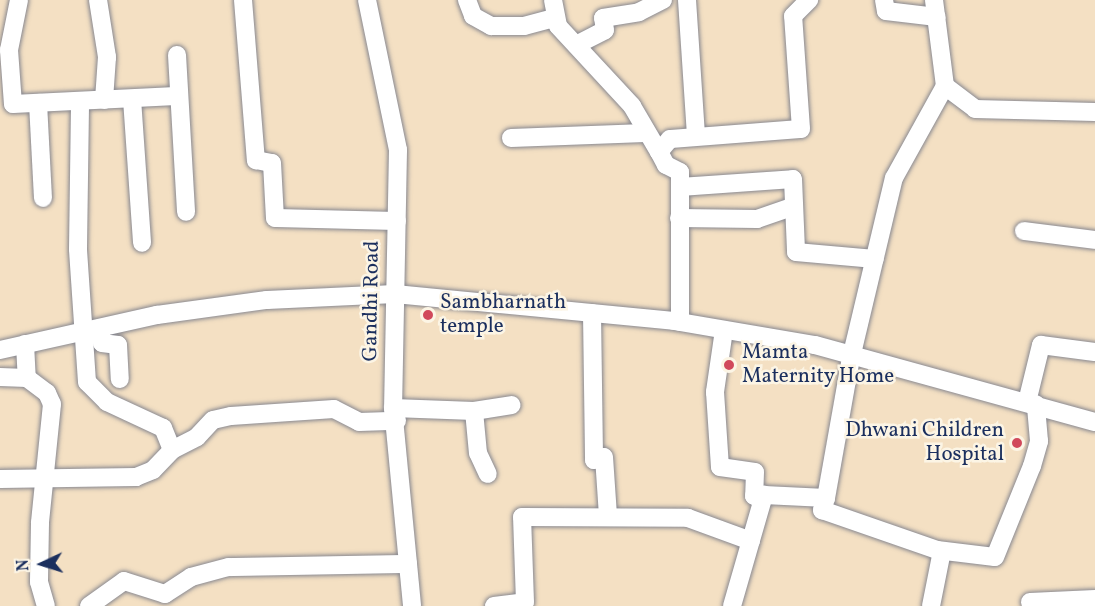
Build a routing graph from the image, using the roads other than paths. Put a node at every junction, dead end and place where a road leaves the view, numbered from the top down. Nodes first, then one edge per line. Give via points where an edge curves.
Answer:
1 (18, 0) edge
2 (98, 0) edge
3 (243, 0) edge
4 (367, 0) edge
5 (467, 0) edge
6 (663, 0) edge
7 (687, 0) edge
8 (809, 0) edge
9 (884, 0) edge
10 (935, 8) edge
11 (554, 9) edge
12 (578, 44) junction
13 (177, 55) dead end
14 (945, 86) junction
15 (176, 96) junction
16 (132, 99) junction
17 (104, 100) junction
18 (80, 101) junction
19 (38, 103) junction
20 (6, 105) edge
21 (1095, 112) edge
22 (645, 133) junction
23 (696, 136) junction
24 (511, 138) dead end
25 (658, 152) junction
26 (680, 187) junction
27 (43, 198) dead end
28 (794, 206) junction
29 (186, 212) dead end
30 (679, 218) junction
31 (396, 221) junction
32 (1024, 231) dead end
33 (1095, 240) edge
34 (142, 243) dead end
35 (875, 259) junction
36 (394, 294) junction
37 (592, 313) junction
38 (680, 322) junction
39 (100, 328) junction
40 (724, 330) junction
41 (80, 332) junction
42 (25, 344) junction
43 (0, 350) edge
44 (1095, 352) edge
45 (851, 358) junction
46 (0, 377) edge
47 (27, 378) junction
48 (120, 379) dead end
49 (1032, 403) junction
50 (512, 405) dead end
51 (474, 411) junction
52 (395, 414) junction
53 (1095, 422) edge
54 (172, 450) junction
55 (488, 474) dead end
56 (0, 479) edge
57 (45, 479) junction
58 (763, 498) junction
59 (826, 498) junction
60 (608, 515) junction
61 (751, 541) junction
62 (942, 551) junction
63 (408, 564) junction
64 (1095, 599) edge
65 (1029, 602) dead end
66 (46, 606) edge
67 (89, 606) edge
68 (412, 606) edge
69 (494, 606) edge
70 (732, 606) edge
71 (931, 606) edge

1 - 20 street via 9,50
2 - 17 street via 107,57
3 - 31 street via 256,160 272,164 275,218
4 - 31 street, Gandhi Road via 398,150
5 - 11 street via 473,16 491,26 524,26
6 - 12 street via 639,12 603,18 605,30
7 - 23 street
8 - 23 street via 793,16 801,129
9 - 10 street via 886,11
10 - 14 street
11 - 12 street
12 - 22 street via 600,76 632,106
13 - 15 street
14 - 21 street via 975,109
14 - 35 street via 894,178
15 - 16 street
15 - 29 street
16 - 17 street
16 - 34 street
17 - 18 street
18 - 19 street
18 - 41 street
19 - 20 street
19 - 27 street
22 - 24 street
22 - 25 street
23 - 25 street via 670,139
25 - 26 street via 666,165 680,172
26 - 28 street via 793,179
26 - 30 street
28 - 30 street via 757,219
28 - 35 street via 795,252
30 - 38 street
31 - 36 street, Gandhi Road
32 - 33 street
35 - 45 street
36 - 37 street
36 - 39 street via 267,300
36 - 52 street, Gandhi Road
37 - 38 street
37 - 60 street via 594,460 604,457
38 - 40 street
39 - 41 street
39 - 48 street via 102,343 118,345
40 - 45 street via 815,345
40 - 58 street via 716,392 720,467 755,472 754,496
41 - 42 street
41 - 54 street via 87,382 97,395 164,428
42 - 43 street
42 - 47 street
44 - 49 street via 1041,345
45 - 49 street
45 - 59 street
46 - 47 street
47 - 57 street via 47,393 52,404
49 - 53 street
49 - 62 street via 1039,441 995,558
50 - 51 street
51 - 52 street
51 - 55 street via 478,453
52 - 54 street via 359,422 334,409 231,416 213,420 197,437
52 - 63 street, Gandhi Road
54 - 57 street via 153,470 136,477
56 - 57 street
57 - 66 street via 39,582
58 - 59 street
58 - 61 street
59 - 62 street via 822,510
60 - 61 street via 688,519
60 - 69 street via 522,517 525,602
61 - 70 street
62 - 71 street
63 - 67 street via 229,567 191,577 165,594 124,581
63 - 68 street, Gandhi Road
64 - 65 street

